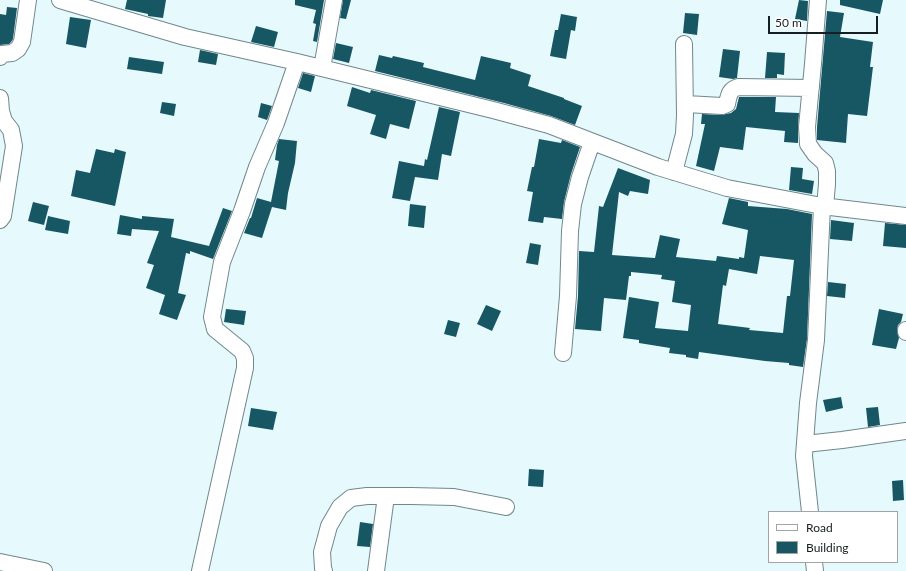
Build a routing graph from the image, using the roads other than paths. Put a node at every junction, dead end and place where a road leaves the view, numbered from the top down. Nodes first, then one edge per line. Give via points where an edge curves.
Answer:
1 (28, 0) edge
2 (60, 0) edge
3 (334, 0) edge
4 (818, 0) edge
5 (684, 44) dead end
6 (0, 57) edge
7 (297, 62) junction
8 (322, 68) junction
9 (811, 88) junction
10 (0, 98) edge
11 (686, 104) junction
12 (592, 142) junction
13 (674, 172) junction
14 (824, 207) junction
15 (906, 216) edge
16 (0, 220) edge
17 (563, 353) dead end
18 (906, 431) edge
19 (805, 444) junction
20 (386, 496) junction
21 (506, 507) dead end
22 (810, 511) edge
23 (0, 562) edge
24 (44, 571) edge
25 (200, 571) edge
26 (324, 571) edge
27 (376, 571) edge

1 - 6 street via 22,42 18,49
2 - 7 street via 185,37
3 - 8 street
4 - 9 street
5 - 11 street
7 - 8 street
7 - 25 street via 222,262 212,317 215,329 242,351 245,368
8 - 12 street via 549,125
9 - 11 street via 738,87 731,91 726,105
9 - 14 street via 808,144 825,163 827,170
10 - 16 street via 1,111 4,121 11,130 14,146 3,216
11 - 13 street via 684,134
12 - 13 street
12 - 17 street via 573,204
13 - 14 street via 727,188
14 - 15 street
14 - 19 street via 816,340
18 - 19 street
19 - 22 street
20 - 21 street via 454,498
20 - 26 street via 351,498 340,507 329,526 322,552
20 - 27 street
23 - 24 street

